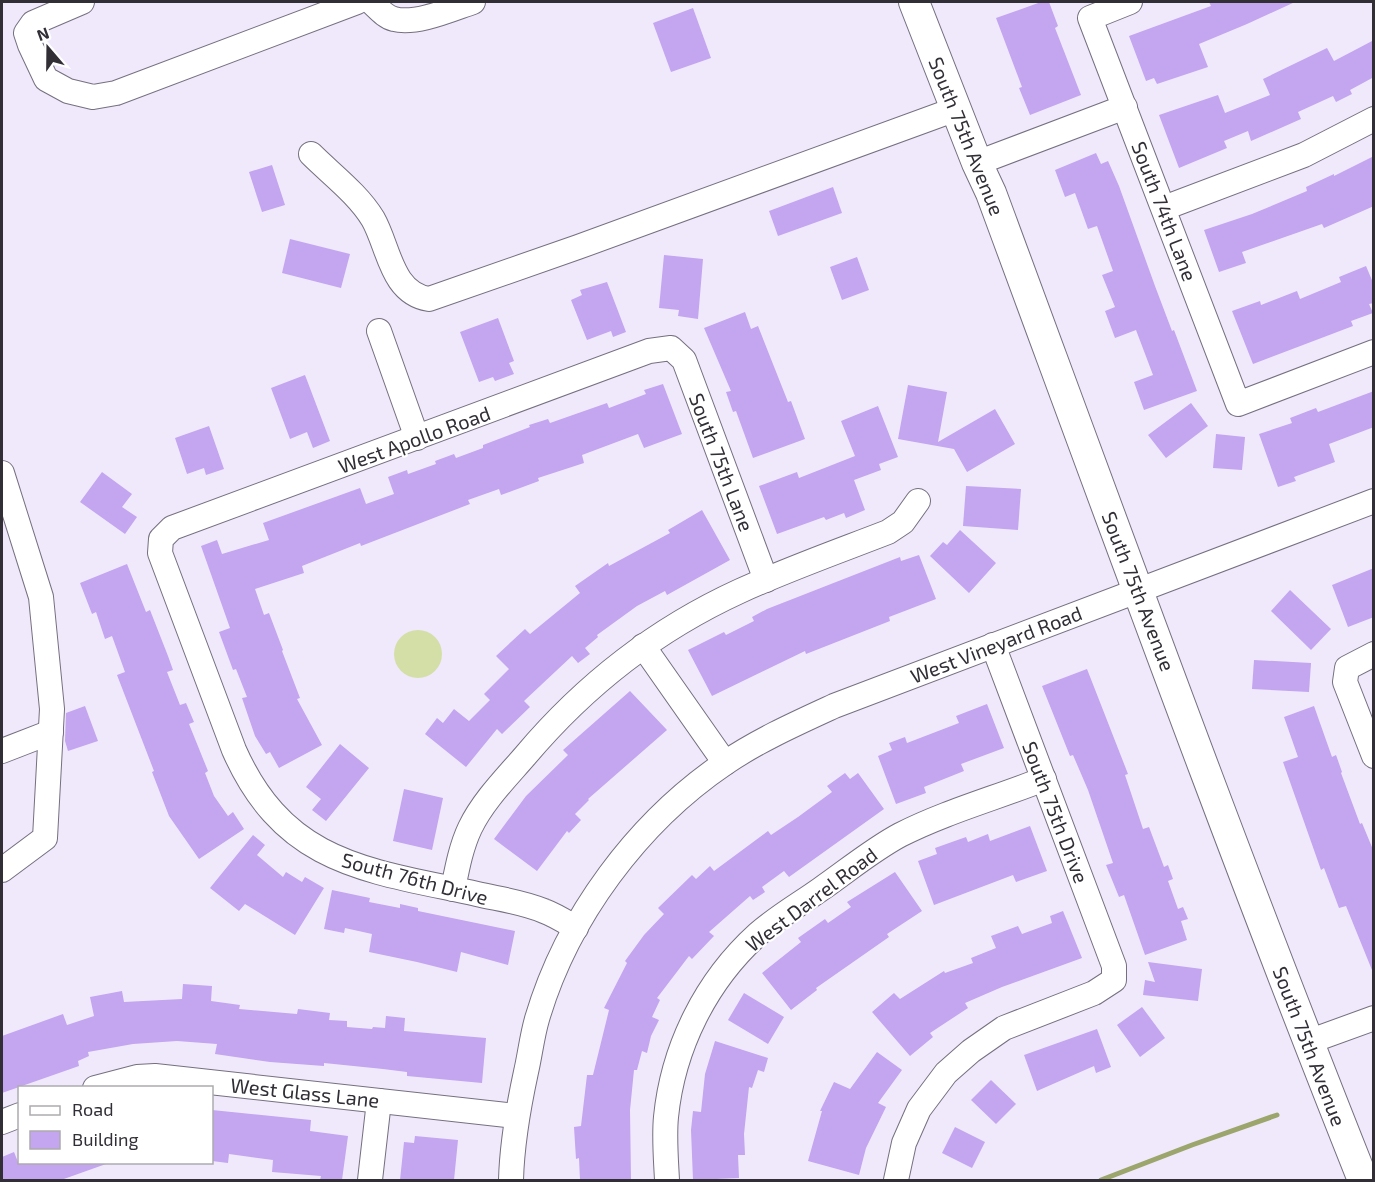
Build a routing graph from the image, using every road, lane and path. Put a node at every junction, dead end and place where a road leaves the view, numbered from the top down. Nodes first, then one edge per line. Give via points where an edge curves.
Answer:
1 (82, 2) edge
2 (357, 2) edge
3 (371, 2) edge
4 (473, 2) edge
5 (914, 2) edge
6 (1131, 2) edge
7 (1125, 107) junction
8 (956, 109) junction
9 (1374, 120) edge
10 (311, 154) dead end
11 (977, 164) junction
12 (1164, 208) junction
13 (379, 331) dead end
14 (671, 348) joint
15 (1374, 352) edge
16 (417, 438) junction
17 (2, 473) edge
18 (918, 501) dead end
19 (1374, 501) edge
20 (161, 539) joint
21 (766, 580) junction
22 (1138, 590) junction
23 (993, 645) junction
24 (643, 646) junction
25 (1374, 654) edge
26 (51, 732) junction
27 (2, 751) edge
28 (1374, 756) edge
29 (725, 763) junction
30 (1044, 779) junction
31 (2, 870) edge
32 (453, 889) junction
33 (576, 928) junction
34 (1374, 1017) edge
35 (1308, 1042) junction
36 (103, 1086) edge
37 (378, 1101) junction
38 (18, 1116) edge
39 (516, 1116) junction
40 (2, 1122) edge
41 (370, 1180) edge
42 (511, 1180) edge
43 (667, 1180) edge
44 (896, 1180) edge
45 (1363, 1180) edge

1 - 2 street via 33,23 26,33 46,79 68,91 93,97 116,93
3 - 4 street via 394,19 412,20
5 - 8 main road, South 75th Avenue
6 - 7 street, South 74th Lane via 1090,18
7 - 11 street
7 - 12 street, South 74th Lane
8 - 10 street via 429,299 417,297 399,280 372,218
8 - 11 main road, South 75th Avenue
9 - 12 street via 1304,155
11 - 22 main road, South 75th Avenue
12 - 15 street, South 74th Lane via 1238,404
13 - 16 street
14 - 16 street, West Apollo Road via 649,351
14 - 21 street, South 75th Lane via 684,360
16 - 20 street, West Apollo Road via 172,528
17 - 26 street via 41,597
18 - 21 street via 903,522 888,532
19 - 22 street, West Vineyard Road
20 - 32 street, South 76th Drive via 160,553 234,750 270,811 329,855 360,867
21 - 24 street via 690,616
22 - 23 street, West Vineyard Road
22 - 35 main road, South 75th Avenue
23 - 29 street, West Vineyard Road via 834,706 765,738
23 - 30 street, South 75th Drive
24 - 29 street
24 - 32 street via 565,712 481,810 465,842
25 - 28 street via 1347,668 1345,682
26 - 27 street
26 - 31 street via 45,838
29 - 33 street, West Vineyard Road via 645,832 598,891
30 - 43 street, West Darrel Road via 923,825 880,847 760,933 738,954 694,1018 673,1076 666,1118
30 - 44 street, South 75th Drive via 1114,966 1114,980 1094,993 1004,1028 946,1073 919,1109 904,1143
32 - 33 street, South 76th Drive via 543,911
33 - 39 street via 537,1019
34 - 35 street
35 - 45 main road, South 75th Avenue
36 - 37 street, West Glass Lane via 155,1076
37 - 39 street, West Glass Lane
37 - 41 street
38 - 40 street
39 - 42 street

